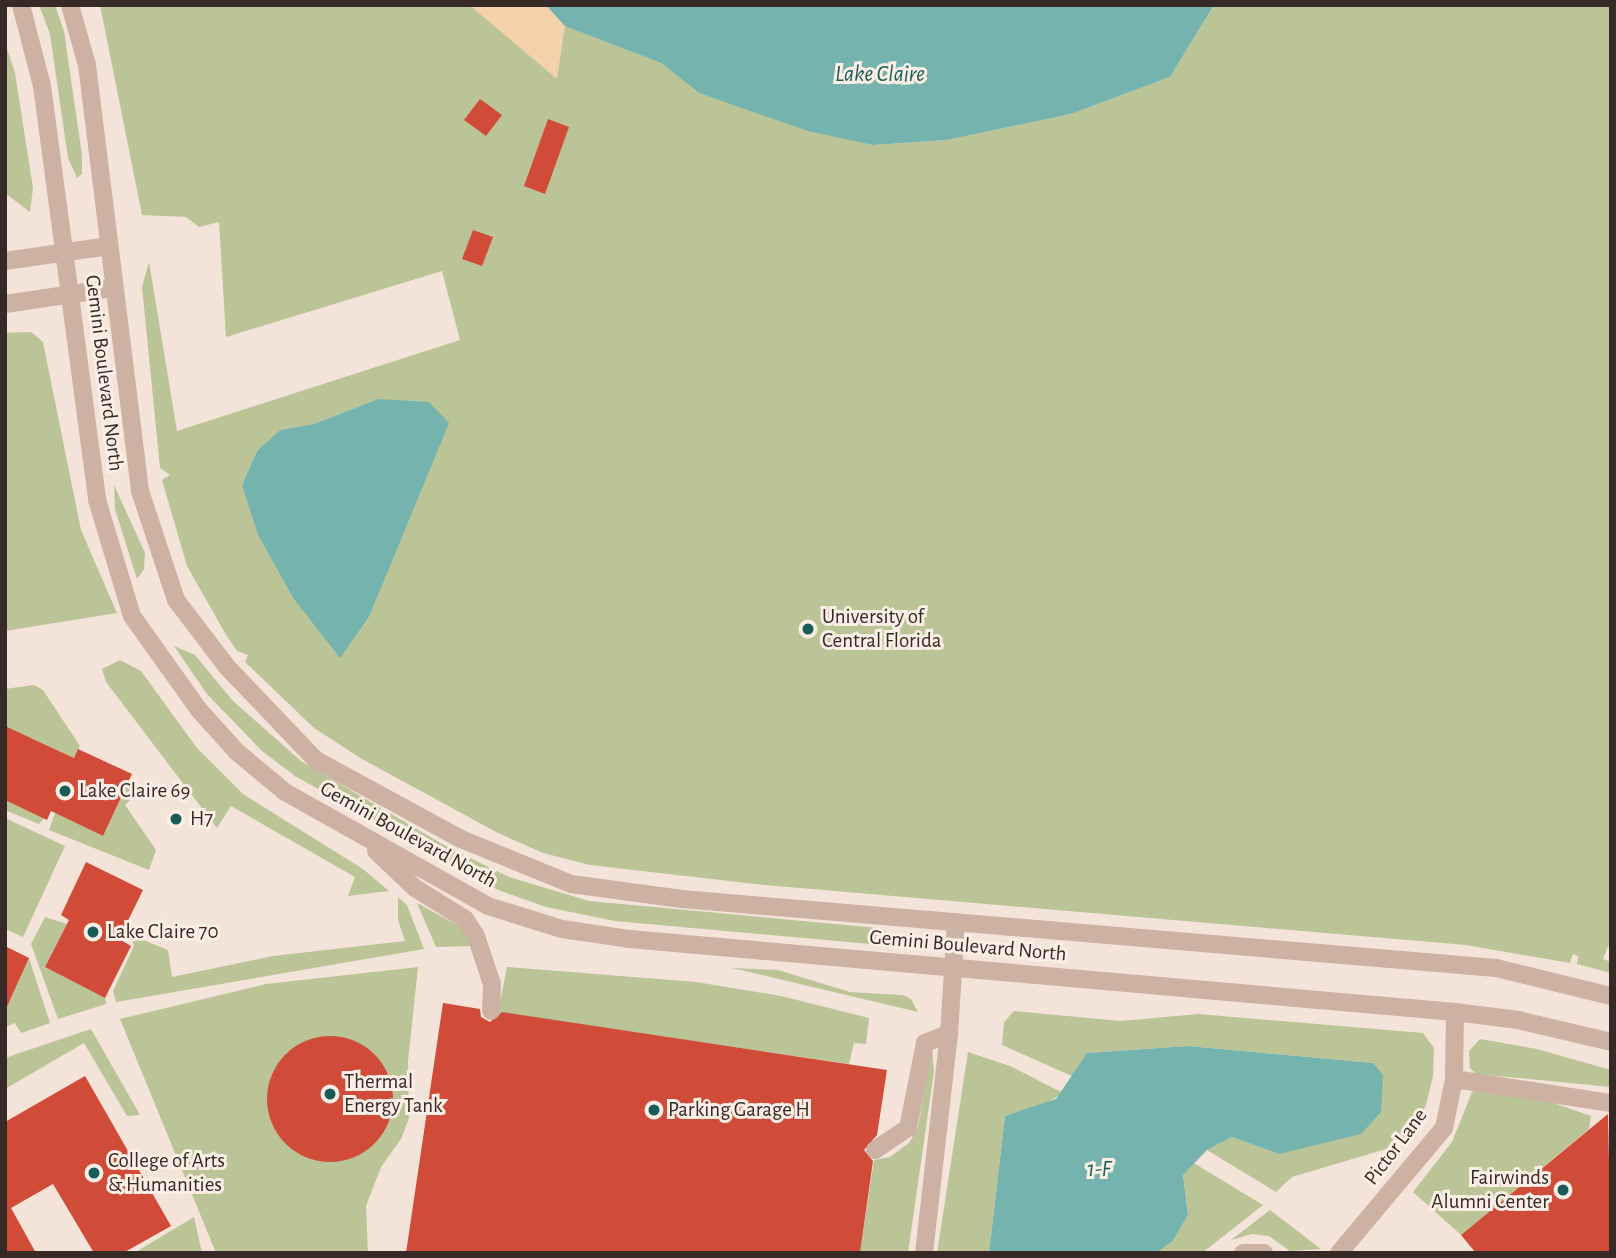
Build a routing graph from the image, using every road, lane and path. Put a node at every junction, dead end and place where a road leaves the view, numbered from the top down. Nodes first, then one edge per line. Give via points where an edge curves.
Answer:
1 (21, 5) edge
2 (70, 5) edge
3 (109, 246) junction
4 (65, 253) junction
5 (5, 261) edge
6 (114, 288) junction
7 (70, 293) junction
8 (5, 304) edge
9 (358, 834) junction
10 (956, 922) junction
11 (953, 967) junction
12 (1611, 996) edge
13 (491, 1011) dead end
14 (1455, 1012) junction
15 (949, 1034) junction
16 (1611, 1042) edge
17 (1454, 1079) junction
18 (1611, 1103) edge
19 (875, 1150) dead end
20 (924, 1253) edge
21 (1243, 1253) edge
22 (1264, 1253) edge
23 (1339, 1253) edge

1 - 4 street, Gemini Boulevard North via 42,86
2 - 3 street, Gemini Boulevard North via 87,65
3 - 4 street
3 - 6 street, Gemini Boulevard North
4 - 5 street
4 - 7 street, Gemini Boulevard North
6 - 7 street
6 - 10 street, Gemini Boulevard North via 140,491 176,600 226,667 317,760 461,839 571,884 682,899
7 - 8 street
7 - 9 street, Gemini Boulevard North via 97,500 132,616 199,710 237,752 285,792
9 - 11 street, Gemini Boulevard North via 488,906 562,929
9 - 13 street via 415,888 465,919 476,936 492,984
10 - 11 street
10 - 12 street, Gemini Boulevard North via 1496,968
11 - 14 street, Gemini Boulevard North
11 - 15 street
14 - 16 street, Gemini Boulevard North via 1518,1020
14 - 17 street, Pictor Lane
15 - 19 street via 925,1043 908,1128
15 - 20 street
17 - 18 street
17 - 23 street, Pictor Lane via 1444,1128
21 - 22 street

